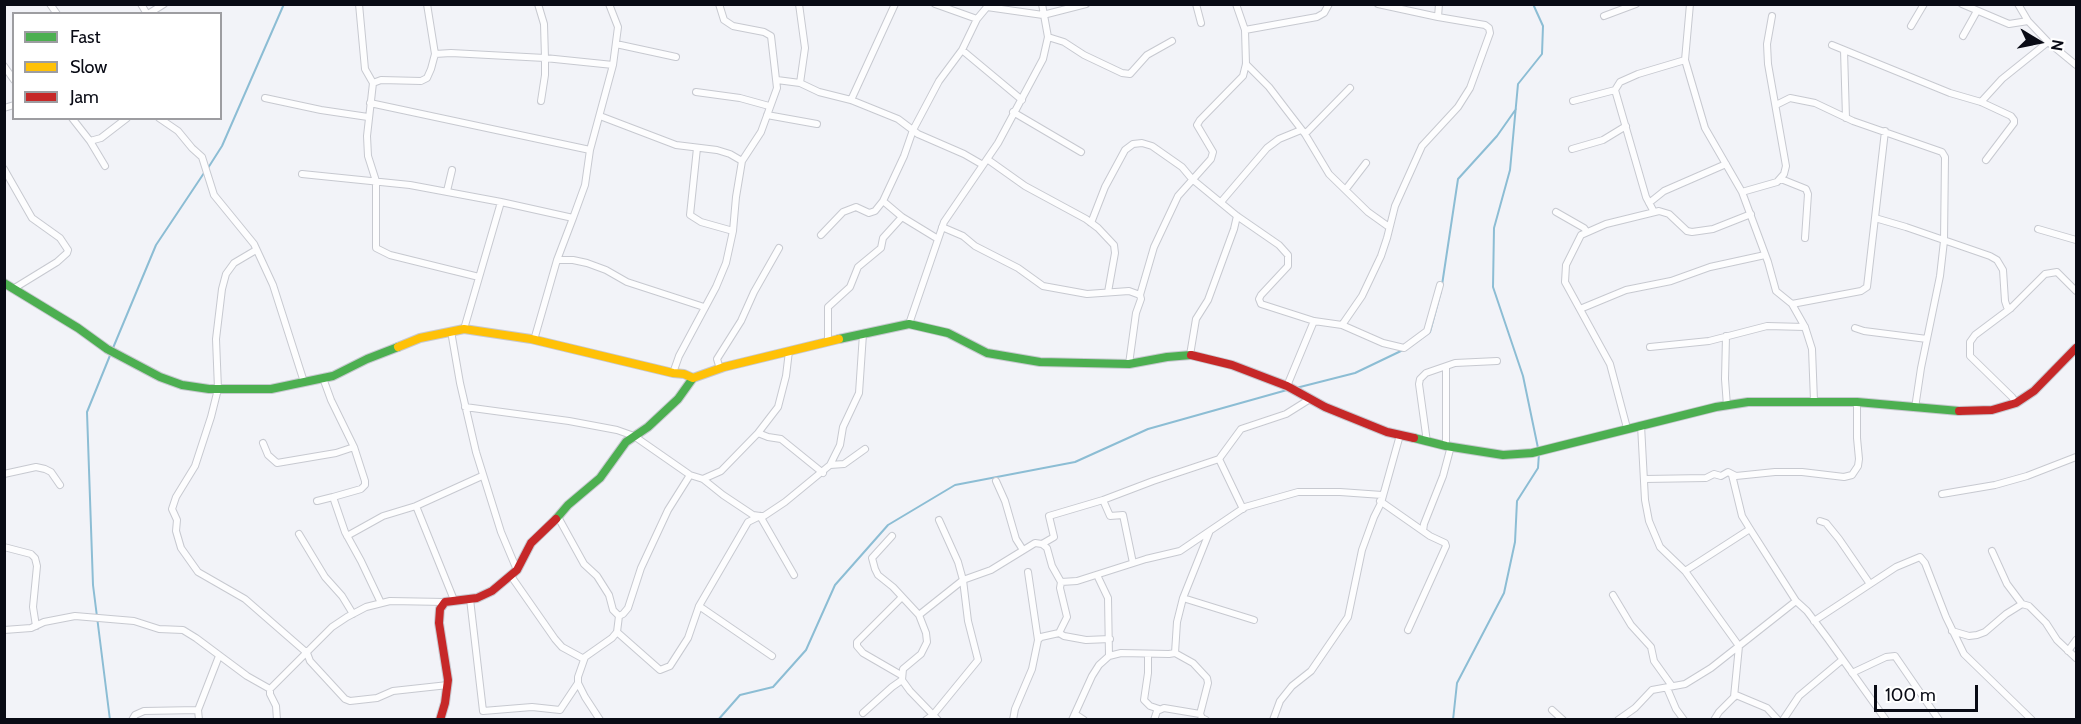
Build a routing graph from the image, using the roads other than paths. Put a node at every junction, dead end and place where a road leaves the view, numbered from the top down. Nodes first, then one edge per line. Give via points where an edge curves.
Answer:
1 (164, 4) edge
2 (359, 4) edge
3 (427, 4) edge
4 (538, 4) edge
5 (609, 4) edge
6 (719, 4) edge
7 (799, 4) edge
8 (935, 4) edge
9 (1042, 4) edge
10 (1086, 4) edge
11 (1196, 4) edge
12 (1236, 4) edge
13 (1329, 4) edge
14 (1378, 4) edge
15 (1438, 4) edge
16 (1636, 4) edge
17 (1690, 4) edge
18 (1924, 4) edge
19 (1962, 4) edge
20 (2018, 4) edge
21 (891, 5) edge
22 (1977, 11) junction
23 (151, 12) edge
24 (1043, 15) junction
25 (1772, 15) dead end
26 (1604, 16) dead end
27 (1438, 17) junction
28 (977, 19) junction
29 (2028, 21) junction
30 (1201, 23) dead end
31 (1911, 26) dead end
32 (1245, 30) junction
33 (1963, 36) dead end
34 (1048, 37) junction
35 (1172, 41) dead end
36 (2048, 42) junction
37 (616, 44) junction
38 (1832, 45) dead end
39 (962, 50) junction
40 (1844, 50) junction
41 (435, 54) junction
42 (676, 57) dead end
43 (544, 58) junction
44 (1684, 60) junction
45 (1246, 64) junction
46 (613, 65) junction
47 (2076, 65) edge
48 (777, 80) junction
49 (373, 83) junction
50 (800, 83) junction
51 (1350, 88) dead end
52 (1615, 90) junction
53 (696, 92) dead end
54 (265, 98) dead end
55 (851, 100) junction
56 (1022, 100) junction
57 (541, 101) dead end
58 (1574, 101) dead end
59 (1980, 102) junction
60 (370, 103) junction
61 (1776, 105) junction
62 (770, 106) junction
63 (1013, 112) junction
64 (767, 115) junction
65 (600, 116) junction
66 (369, 117) junction
67 (1846, 118) junction
68 (74, 120) edge
69 (124, 120) edge
70 (162, 120) edge
71 (817, 124) dead end
72 (1626, 126) junction
73 (913, 130) junction
74 (1884, 131) junction
75 (1303, 132) junction
76 (90, 141) junction
77 (697, 148) junction
78 (1572, 149) dead end
79 (590, 150) junction
80 (1081, 152) dead end
81 (1986, 160) dead end
82 (742, 162) junction
83 (985, 162) junction
84 (1366, 163) dead end
85 (1726, 164) junction
86 (105, 166) dead end
87 (4, 169) edge
88 (452, 171) dead end
89 (302, 174) dead end
90 (1192, 179) junction
91 (1781, 179) junction
92 (376, 181) junction
93 (1346, 189) junction
94 (447, 191) junction
95 (1742, 192) junction
96 (883, 201) junction
97 (501, 202) junction
98 (1221, 202) junction
99 (1649, 203) junction
100 (1556, 212) dead end
101 (1654, 212) junction
102 (1751, 214) junction
103 (1237, 216) junction
104 (902, 217) junction
105 (573, 218) junction
106 (1875, 218) junction
107 (1090, 223) junction
108 (942, 227) junction
109 (1389, 227) junction
110 (2038, 229) dead end
111 (733, 231) junction
112 (1587, 232) junction
113 (821, 235) dead end
114 (1805, 238) dead end
115 (938, 239) junction
116 (2076, 240) edge
117 (1944, 241) junction
118 (779, 248) dead end
119 (256, 250) junction
120 (1765, 255) junction
121 (557, 260) junction
122 (479, 277) junction
123 (4, 283) edge
124 (1440, 285) dead end
125 (14, 289) junction
126 (2076, 291) edge
127 (1108, 292) junction
128 (1140, 295) junction
129 (1792, 304) junction
130 (704, 307) junction
131 (2011, 308) junction
132 (1580, 309) junction
133 (1314, 321) junction
134 (909, 324) junction
135 (1342, 325) junction
136 (1805, 327) junction
137 (1855, 328) dead end
138 (464, 329) junction
139 (451, 331) junction
140 (863, 334) junction
141 (1726, 336) junction
142 (1927, 339) junction
143 (534, 340) junction
144 (828, 341) junction
145 (1650, 347) dead end
146 (2076, 349) edge
147 (789, 351) junction
148 (1190, 355) junction
149 (1497, 361) dead end
150 (1129, 364) junction
151 (1446, 367) junction
152 (720, 369) junction
153 (673, 373) junction
154 (323, 378) junction
155 (693, 378) junction
156 (304, 382) junction
157 (1287, 386) junction
158 (218, 389) junction
159 (1310, 399) junction
160 (1814, 400) junction
161 (1857, 402) junction
162 (2016, 403) junction
163 (1727, 406) junction
164 (465, 407) junction
165 (1915, 408) junction
166 (1641, 425) junction
167 (1627, 428) junction
168 (758, 433) junction
169 (1400, 435) junction
170 (634, 436) junction
171 (1428, 442) junction
172 (263, 443) dead end
173 (1449, 446) junction
174 (354, 447) junction
175 (865, 449) dead end
176 (2076, 457) edge
177 (1219, 459) junction
178 (830, 465) junction
179 (823, 473) junction
180 (4, 474) edge
181 (690, 474) junction
182 (1732, 475) junction
183 (482, 476) junction
184 (703, 479) junction
185 (1645, 479) junction
186 (996, 482) dead end
187 (60, 485) dead end
188 (1942, 494) dead end
189 (1372, 495) junction
190 (1382, 495) junction
191 (333, 497) junction
192 (1103, 500) junction
193 (317, 501) dead end
194 (1381, 503) junction
195 (416, 506) junction
196 (1243, 509) junction
197 (760, 516) junction
198 (558, 517) junction
199 (939, 520) dead end
200 (1820, 522) dead end
201 (1423, 528) junction
202 (1750, 529) junction
203 (1209, 533) junction
204 (299, 534) dead end
205 (347, 536) junction
206 (892, 537) dead end
207 (1042, 544) junction
208 (4, 547) edge
209 (1023, 550) junction
210 (1992, 551) dead end
211 (1133, 563) junction
212 (1685, 571) junction
213 (1028, 572) dead end
214 (514, 573) junction
215 (1097, 574) junction
216 (794, 575) dead end
217 (963, 580) junction
218 (1061, 582) junction
219 (1870, 584) junction
220 (1612, 595) dead end
221 (902, 597) junction
222 (1184, 598) junction
223 (470, 599) junction
224 (454, 600) junction
225 (1796, 601) junction
226 (445, 602) junction
227 (381, 603) junction
228 (2022, 604) junction
229 (699, 606) junction
230 (353, 614) junction
231 (919, 615) junction
232 (619, 616) junction
233 (1254, 620) dead end
234 (1814, 621) junction
235 (36, 626) junction
236 (4, 630) edge
237 (1408, 630) dead end
238 (1953, 631) junction
239 (617, 632) junction
240 (1059, 633) junction
241 (1969, 636) junction
242 (1110, 639) junction
243 (1038, 640) junction
244 (2076, 640) edge
245 (1959, 645) junction
246 (1739, 646) junction
247 (2068, 651) junction
248 (307, 652) junction
249 (1175, 653) junction
250 (1148, 654) junction
251 (219, 656) junction
252 (772, 656) dead end
253 (1109, 656) junction
254 (2076, 658) edge
255 (584, 659) junction
256 (1842, 660) junction
257 (1852, 673) junction
258 (902, 678) junction
259 (578, 683) junction
260 (448, 685) junction
261 (1669, 687) junction
262 (270, 690) junction
263 (1734, 697) junction
264 (1159, 709) junction
265 (198, 710) junction
266 (1552, 710) dead end
267 (863, 713) dead end
268 (1200, 714) junction
269 (936, 717) edge
270 (1074, 717) edge
271 (132, 720) edge
272 (199, 720) edge
273 (277, 720) edge
274 (440, 720) edge
275 (600, 720) edge
276 (926, 720) edge
277 (1013, 720) edge
278 (1084, 720) edge
279 (1154, 720) edge
280 (1206, 720) edge
281 (1273, 720) edge
282 (1563, 720) edge
283 (1618, 720) edge
284 (1684, 720) edge
285 (1713, 720) edge
286 (1781, 720) edge
287 (1886, 720) edge
288 (1939, 720) edge
289 (2032, 720) edge

1 - 23 street
2 - 49 street via 365,69
3 - 41 street
4 - 43 street via 544,24
5 - 37 street via 618,27
6 - 48 street via 724,20 771,36
7 - 50 street via 805,48
8 - 28 street
9 - 24 street
10 - 24 street
11 - 30 street
12 - 32 street
13 - 32 street via 1317,17
14 - 27 street
15 - 27 street
16 - 26 street
17 - 44 street
18 - 31 street
19 - 22 street
20 - 29 street
21 - 55 street
22 - 29 street via 2009,24
22 - 33 street
24 - 28 street via 987,7
24 - 34 street
25 - 61 street via 1767,44
27 - 109 street via 1485,25 1490,33 1470,88 1422,146
28 - 39 street
29 - 36 street
32 - 45 street
34 - 35 street via 1130,74 1148,55
34 - 56 street via 1043,59
36 - 47 street
36 - 59 street
37 - 42 street
37 - 46 street
38 - 40 street
39 - 56 street
39 - 73 street via 939,81
40 - 59 street
40 - 67 street
41 - 43 street
41 - 49 street via 427,78 421,81
43 - 46 street
43 - 57 street
44 - 52 street via 1638,74 1620,82
44 - 85 street via 1705,128
45 - 75 street
45 - 90 street via 1243,76 1197,125 1213,152
46 - 65 street
48 - 50 street
48 - 62 street
49 - 60 street
50 - 55 street
51 - 75 street
52 - 58 street
52 - 72 street
53 - 62 street
54 - 66 street
55 - 73 street via 898,119
56 - 63 street
59 - 81 street via 2014,120
60 - 66 street
60 - 79 street
61 - 67 street via 1797,99
61 - 91 street via 1786,166
62 - 64 street
63 - 80 street
63 - 83 street
64 - 71 street
64 - 82 street
65 - 77 street via 676,145
65 - 79 street
66 - 92 street via 368,156
67 - 74 street
68 - 76 street
69 - 76 street via 101,138
70 - 119 street via 202,156 214,195
72 - 78 street via 1603,140
72 - 99 street
73 - 83 street
73 - 96 street
74 - 106 street
74 - 117 street via 1942,152 1945,157
75 - 93 street via 1329,174
75 - 98 street via 1279,139 1267,148
76 - 86 street
77 - 82 street via 730,154
77 - 111 street via 690,215
79 - 105 street via 585,185
82 - 111 street
83 - 107 street
83 - 108 street
84 - 93 street
85 - 95 street
85 - 99 street via 1664,191
87 - 125 street via 33,218 68,248 57,262
88 - 94 street
89 - 92 street
90 - 98 street
90 - 107 street via 1152,146 1133,144 1114,169
90 - 128 street via 1178,196 1154,247
91 - 95 street
91 - 114 street via 1806,189
92 - 94 street
92 - 122 street via 376,248
93 - 109 street
94 - 97 street
95 - 102 street
96 - 104 street
96 - 113 street via 869,213 856,207 843,212
97 - 105 street
97 - 122 street
98 - 103 street
99 - 101 street
100 - 112 street
101 - 102 street via 1669,214 1692,232 1713,229
101 - 112 street
102 - 120 street
103 - 133 street via 1288,255 1288,267 1261,295 1261,304
103 - 148 street via 1208,300 1196,319
104 - 115 street
104 - 144 street via 883,238 881,248 858,267 850,287 828,307
105 - 121 street
106 - 117 street
106 - 129 street via 1867,287
107 - 127 street via 1114,245
108 - 115 street
108 - 127 street via 1044,286 1087,294
109 - 135 street via 1381,256 1362,296
110 - 116 street
111 - 130 street via 726,263
112 - 132 street via 1581,235 1566,265 1565,282
115 - 134 street
117 - 131 street via 1997,260 2003,270 2005,301
117 - 142 street
118 - 152 street via 717,358
119 - 156 street via 273,285
119 - 158 street via 234,263 226,274 216,339
120 - 129 street via 1776,291
120 - 132 street via 1626,290
121 - 130 street via 587,263 627,282
121 - 143 street
122 - 138 street
123 - 125 street
124 - 135 street via 1427,331 1404,348
125 - 158 street via 106,349 160,377 182,385
126 - 131 street via 2057,272 2051,272
127 - 128 street
128 - 150 street
129 - 136 street
130 - 153 street
131 - 162 street via 1975,335 1969,349 1970,356
132 - 167 street via 1610,364
133 - 135 street
133 - 157 street
134 - 140 street
134 - 150 street via 948,333 987,353 1014,359
136 - 141 street via 1767,326
136 - 160 street via 1812,349
137 - 142 street
138 - 139 street
138 - 143 street
139 - 154 street via 420,338
139 - 164 street
140 - 144 street
140 - 178 street via 859,393
141 - 145 street
141 - 163 street
142 - 165 street
143 - 153 street
144 - 147 street
146 - 162 street via 2043,384
147 - 152 street
147 - 168 street via 778,407
148 - 150 street
148 - 157 street via 1232,364
149 - 151 street
151 - 171 street via 1420,379
151 - 173 street
152 - 155 street
153 - 155 street
154 - 156 street
154 - 174 street
155 - 170 street via 678,399
156 - 158 street via 271,389
157 - 159 street
158 - 248 street via 195,466 172,509 178,538 198,572 245,599
159 - 169 street
159 - 177 street via 1286,414 1241,429
160 - 161 street
160 - 163 street
161 - 165 street
161 - 182 street via 1859,459 1852,475
162 - 165 street via 1971,412
163 - 166 street
164 - 170 street via 569,421
164 - 183 street
166 - 167 street
166 - 185 street
167 - 173 street via 1532,453 1503,455
168 - 179 street via 781,439
168 - 184 street via 721,471
169 - 171 street
169 - 190 street
170 - 181 street
170 - 198 street via 600,478
171 - 173 street
172 - 174 street via 277,463
173 - 201 street via 1443,476
174 - 191 street via 365,485
175 - 178 street via 843,464
176 - 188 street via 1995,485
177 - 192 street
177 - 196 street
178 - 179 street
179 - 197 street
180 - 187 street via 45,469
181 - 184 street
181 - 232 street via 641,568 628,608
182 - 185 street via 1728,472 1706,478
182 - 202 street via 1742,516
183 - 195 street
183 - 214 street
184 - 197 street
185 - 212 street via 1644,500 1654,537
186 - 209 street
189 - 190 street
189 - 194 street
189 - 196 street via 1298,492
190 - 194 street
191 - 193 street
191 - 205 street
192 - 207 street via 1049,516 1054,537
192 - 211 street via 1110,516 1123,515
194 - 201 street
194 - 281 street via 1362,550 1348,617 1311,671 1280,701
195 - 205 street via 383,516
195 - 224 street
196 - 203 street
197 - 216 street
197 - 229 street via 748,522
198 - 214 street via 531,543
198 - 232 street
199 - 217 street
200 - 219 street via 1826,523 1839,539
201 - 237 street via 1446,546
202 - 212 street
202 - 225 street
203 - 211 street via 1180,551
203 - 222 street
204 - 230 street
205 - 227 street
206 - 221 street via 872,558 878,575
207 - 209 street via 1035,543
207 - 218 street
208 - 235 street via 35,558
209 - 217 street via 991,570
210 - 228 street via 2007,584
211 - 215 street
212 - 246 street
213 - 243 street
214 - 223 street via 492,591
214 - 255 street via 555,639
215 - 218 street
215 - 242 street via 1108,598
217 - 231 street
217 - 269 street via 978,663 960,680
218 - 240 street via 1066,617
219 - 234 street
219 - 238 street via 1920,557
220 - 261 street via 1651,647 1654,661
221 - 231 street
221 - 258 street via 857,642 862,653
222 - 233 street
222 - 249 street via 1177,622
223 - 224 street
223 - 259 street via 483,711 532,707 560,710
224 - 226 street
225 - 234 street
225 - 246 street
226 - 227 street
226 - 260 street via 439,623
227 - 230 street
228 - 241 street via 1985,632
228 - 247 street via 2046,622
229 - 239 street via 688,639 670,666 660,669
229 - 252 street
230 - 248 street via 332,627
231 - 258 street via 926,647 903,669
232 - 239 street
234 - 256 street
235 - 236 street
235 - 251 street via 75,616 134,621 159,629 183,630
238 - 241 street
238 - 245 street
239 - 255 street
240 - 242 street via 1086,640
240 - 243 street via 1049,633
241 - 245 street
242 - 253 street
243 - 277 street
244 - 247 street
245 - 289 street
246 - 261 street via 1685,684
246 - 263 street
247 - 254 street
248 - 260 street via 310,661 338,693 350,700
248 - 262 street
249 - 250 street
249 - 268 street via 1193,663 1207,678
250 - 253 street
250 - 264 street via 1144,700
251 - 262 street
251 - 265 street
253 - 270 street via 1092,676
255 - 259 street
256 - 257 street
256 - 286 street via 1799,696
257 - 287 street
257 - 288 street via 1896,656
258 - 267 street
258 - 269 street
259 - 275 street
260 - 274 street
261 - 283 street via 1652,690
261 - 284 street
262 - 273 street
263 - 285 street
263 - 286 street via 1740,695 1767,708
264 - 268 street
264 - 279 street
265 - 271 street via 144,711
265 - 272 street
266 - 282 street
268 - 280 street
269 - 276 street
270 - 278 street

